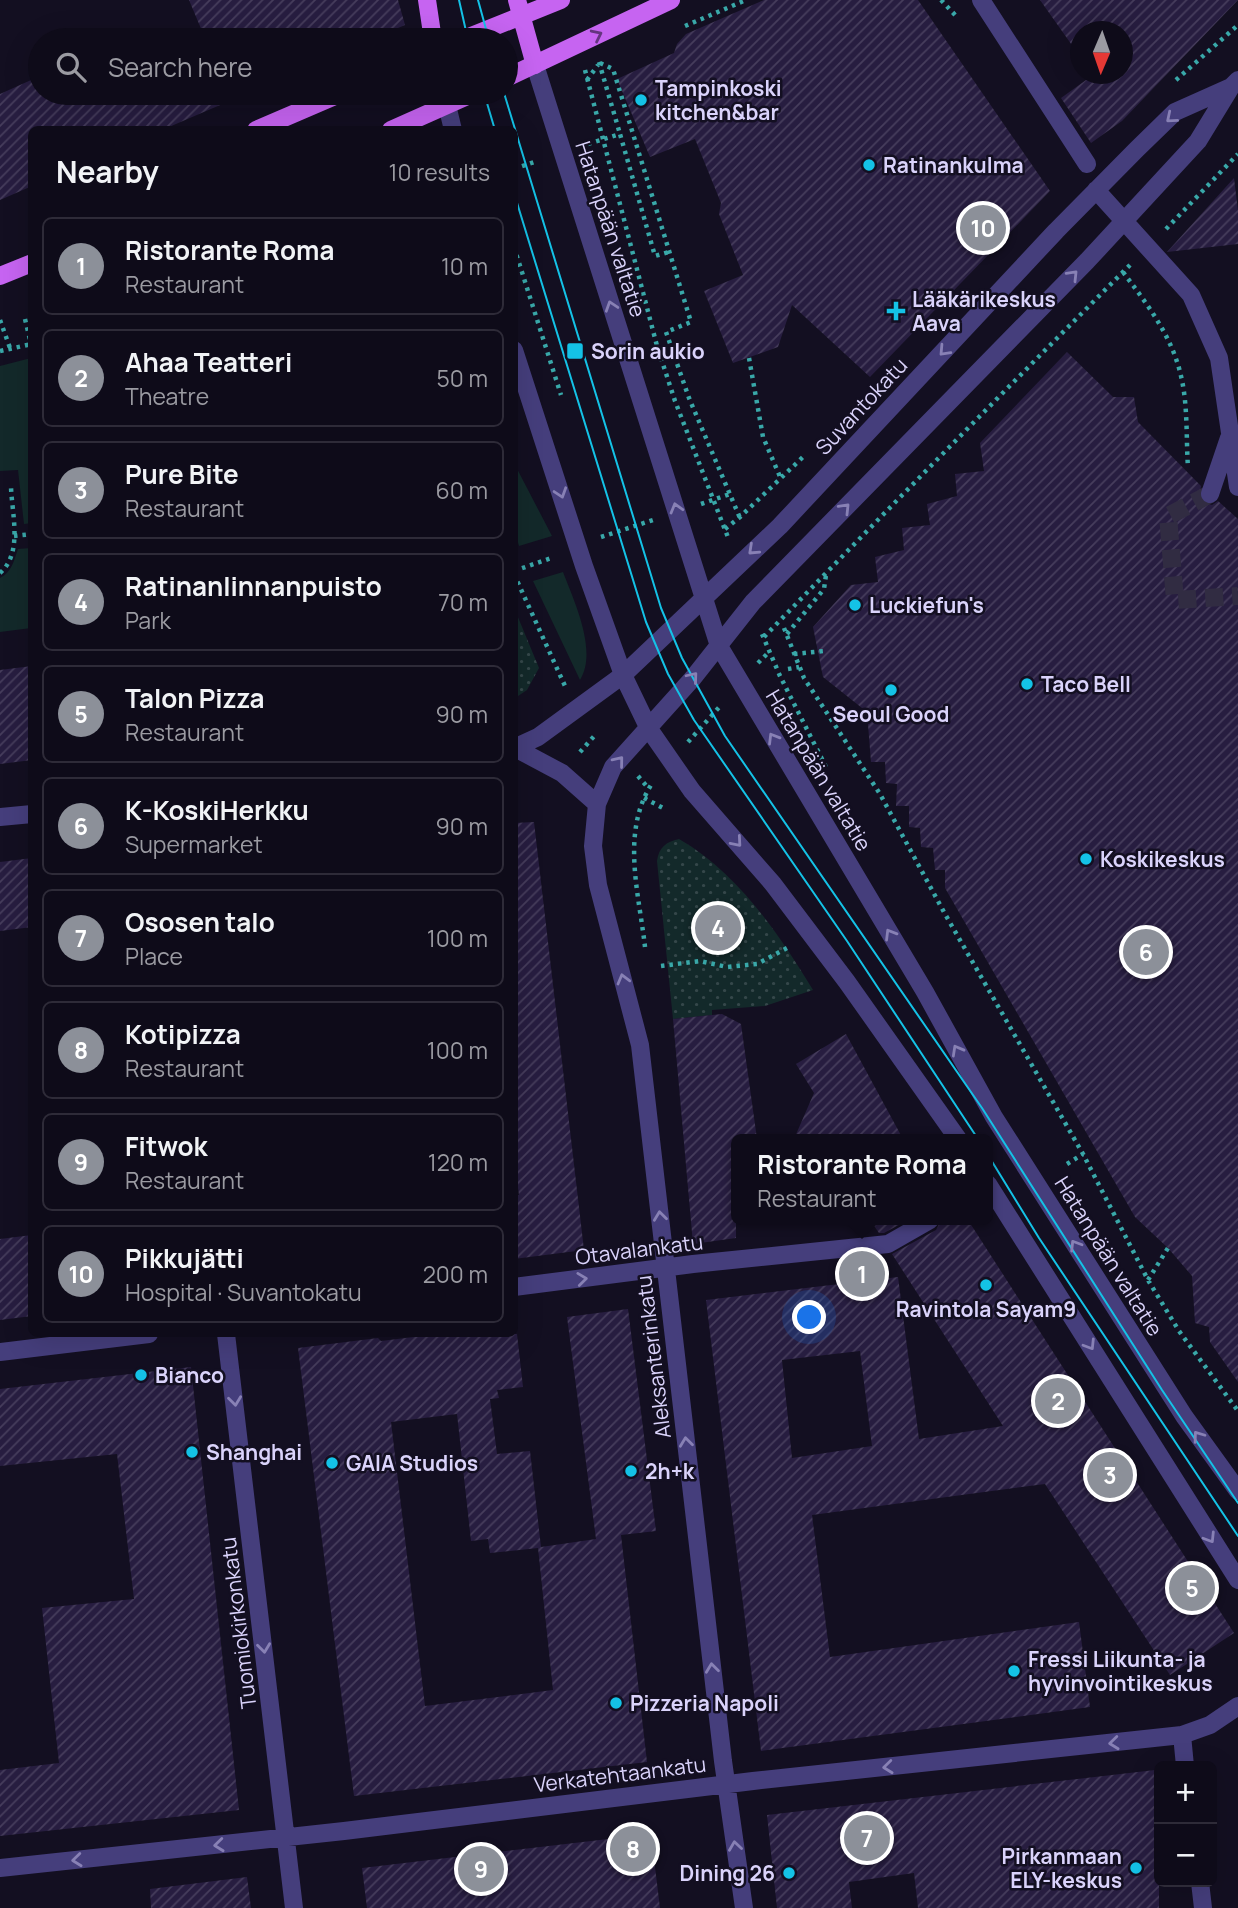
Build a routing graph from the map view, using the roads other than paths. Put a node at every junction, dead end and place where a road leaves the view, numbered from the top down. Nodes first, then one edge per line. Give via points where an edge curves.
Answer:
1 (427, 0) edge
2 (561, 0) edge
3 (671, 0) edge
4 (981, 0) edge
5 (519, 8) edge
6 (431, 28) edge
7 (483, 28) edge
8 (535, 65) junction
9 (518, 73) edge
10 (1235, 83) edge
11 (314, 105) edge
12 (435, 105) edge
13 (447, 105) edge
14 (265, 126) edge
15 (398, 126) edge
16 (452, 126) edge
17 (1087, 164) dead end
18 (1096, 190) junction
19 (1123, 220) junction
20 (28, 265) edge
21 (0, 276) edge
22 (518, 362) edge
23 (1231, 432) junction
24 (1238, 487) edge
25 (1210, 494) tunnel mouth
26 (703, 597) junction
27 (719, 646) junction
28 (623, 675) junction
29 (649, 729) junction
30 (518, 747) edge
31 (518, 750) edge
32 (597, 804) junction
33 (28, 814) edge
34 (0, 817) edge
35 (954, 1134) edge
36 (993, 1192) edge
37 (921, 1225) edge
38 (666, 1267) junction
39 (518, 1286) edge
40 (124, 1337) edge
41 (226, 1337) edge
42 (0, 1352) edge
43 (1238, 1491) edge
44 (1238, 1580) edge
45 (1238, 1706) edge
46 (1182, 1735) junction
47 (1185, 1761) edge
48 (726, 1784) junction
49 (287, 1837) junction
50 (0, 1868) edge
51 (1201, 1887) edge
52 (294, 1908) edge
53 (744, 1908) edge
54 (1203, 1908) edge

1 - 6 main road
2 - 5 main road
8 -> 3 main road
4 - 17 street
5 - 7 main road
5 - 8 main road, Hatanpään valtatie
8 - 9 main road
26 -> 8 street, Hatanpään valtatie
10 -> 18 street, Suvantokatu via 1175,113
10 - 19 street, Suvantokatu via 1198,141
11 - 14 main road
12 - 15 main road
13 - 16 street
18 - 19 street
18 -> 26 street, Suvantokatu via 780,526
19 - 23 street via 1191,295 1219,358
27 -> 19 street, Suvantokatu via 753,602
20 - 21 main road
22 -> 28 street
23 - 24 street
23 - 25 street
26 - 27 street, Hatanpään valtatie
26 - 28 street, Suvantokatu
29 -> 27 street, Suvantokatu
43 -> 27 street, Hatanpään valtatie via 1184,1416 994,1117
28 - 29 street
28 - 30 street, Suvantokatu
32 -> 29 street, Aleksanterinkatu via 613,767
29 -> 35 street via 692,791 773,884 847,982
31 - 32 street via 562,773
38 -> 32 street, Aleksanterinkatu via 640,1045 598,885 593,846
33 - 34 street
36 -> 44 street
37 - 38 street, Otavalankatu via 888,1244
39 -> 38 street, Otavalankatu
48 -> 38 street, Aleksanterinkatu
40 - 42 street
41 -> 49 street, Tuomiokirkonkatu
45 - 46 street, Verkatehtaankatu via 1210,1725
46 - 47 street
46 -> 48 street, Verkatehtaankatu
48 - 49 street, Verkatehtaankatu
53 -> 48 street, Aleksanterinkatu
49 -> 50 street, Verkatehtaankatu
49 - 52 street, Tuomiokirkonkatu
51 - 54 street

